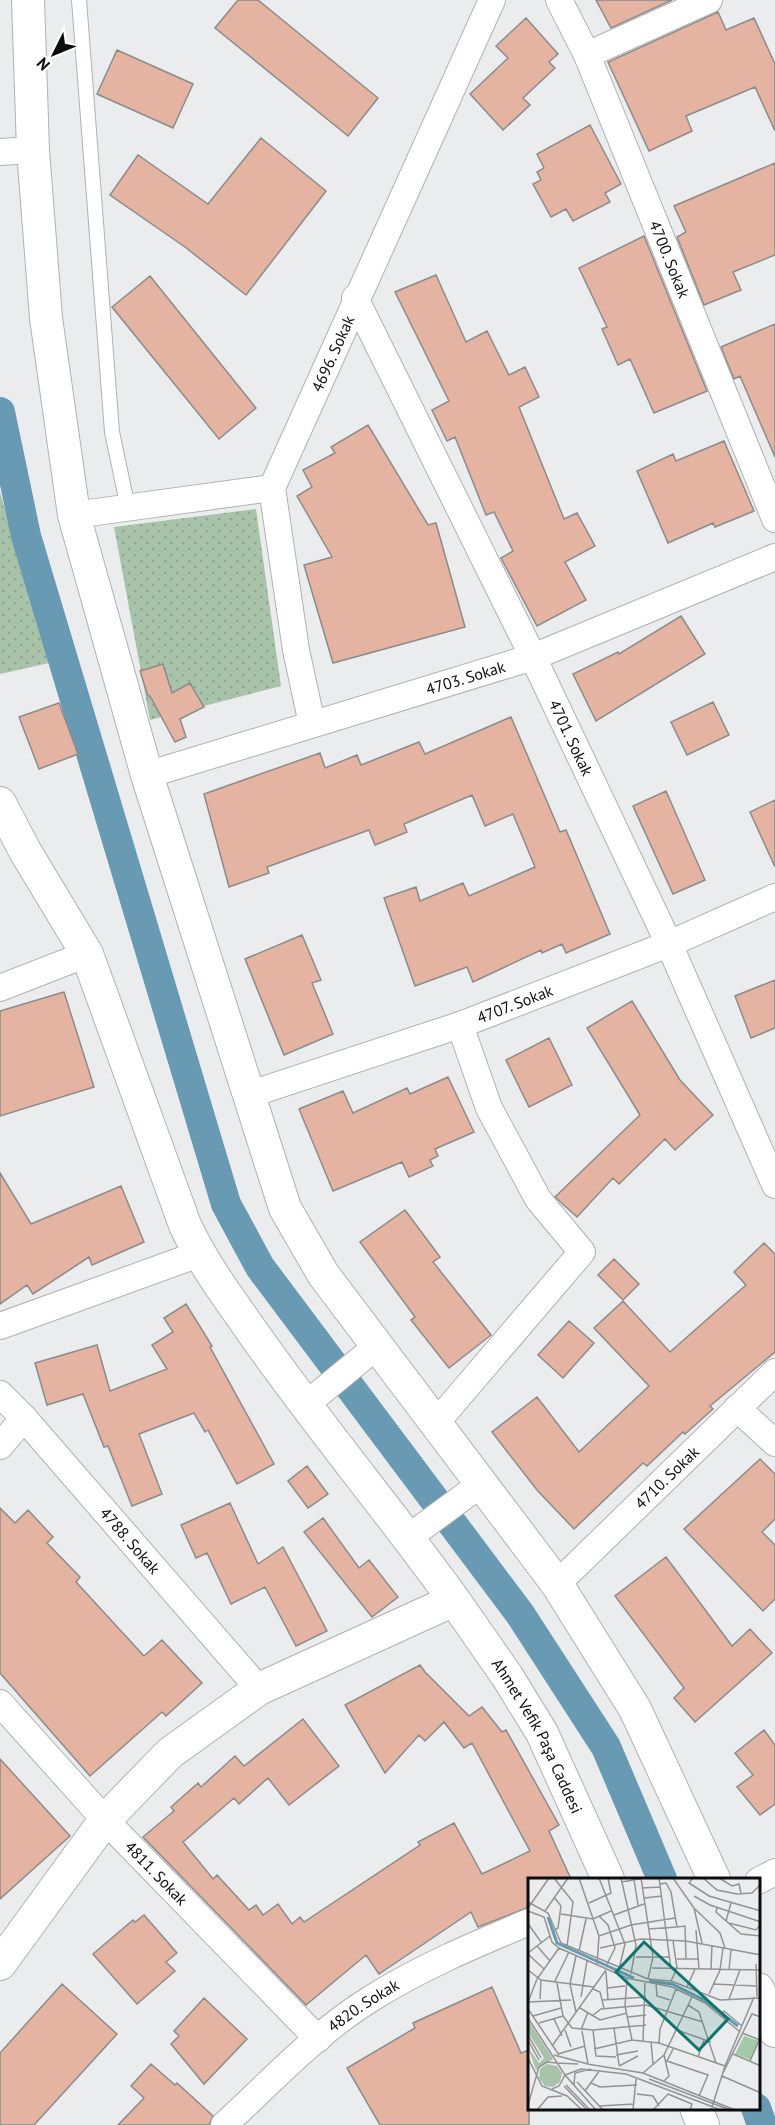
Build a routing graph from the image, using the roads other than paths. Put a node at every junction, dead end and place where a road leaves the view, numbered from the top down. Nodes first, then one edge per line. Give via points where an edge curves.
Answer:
1 (28, 0) edge
2 (79, 0) edge
3 (492, 0) edge
4 (559, 0) edge
5 (709, 0) edge
6 (587, 55) junction
7 (33, 150) junction
8 (0, 152) edge
9 (355, 298) junction
10 (272, 488) junction
11 (128, 508) junction
12 (74, 515) junction
13 (775, 519) edge
14 (775, 557) edge
15 (533, 657) junction
16 (312, 724) junction
17 (147, 775) junction
18 (0, 803) edge
19 (775, 897) edge
20 (669, 944) junction
21 (87, 954) junction
22 (0, 988) edge
23 (460, 1024) junction
24 (248, 1095) junction
25 (775, 1185) edge
26 (199, 1254) junction
27 (0, 1326) edge
28 (366, 1355) junction
29 (775, 1372) edge
30 (0, 1394) edge
31 (304, 1406) junction
32 (737, 1408) junction
33 (24, 1418) junction
34 (435, 1424) junction
35 (775, 1443) edge
36 (0, 1446) edge
37 (471, 1491) junction
38 (419, 1529) junction
39 (557, 1584) junction
40 (454, 1600) junction
41 (260, 1689) junction
42 (0, 1703) edge
43 (105, 1820) junction
44 (775, 1872) edge
45 (608, 1878) edge
46 (714, 1878) edge
47 (760, 1880) edge
48 (528, 1923) edge
49 (0, 1964) edge
50 (760, 1992) edge
51 (775, 2031) edge
52 (318, 2039) junction
53 (696, 2110) edge
54 (224, 2125) edge
55 (703, 2125) edge

1 - 7 street
2 - 11 lane via 112,432
3 - 9 street, 4696. Sokak
4 - 6 street, 4700. Sokak
5 - 6 street
6 - 13 street, 4700. Sokak
7 - 8 street
7 - 12 street via 46,318
9 - 10 street, 4696. Sokak
9 - 15 street, 4701. Sokak
10 - 11 street
10 - 16 street via 296,650
11 - 12 street
12 - 17 street
14 - 15 street, 4703. Sokak
15 - 16 street, 4703. Sokak
15 - 20 street, 4701. Sokak
16 - 17 street, 4703. Sokak
17 - 24 street
18 - 21 street, Ahmet Vefik Paşa Caddesi
19 - 20 street, 4707. Sokak
20 - 23 street, 4707. Sokak
20 - 25 street, 4701. Sokak
21 - 22 street
21 - 26 street, Ahmet Vefik Paşa Caddesi
23 - 24 street, 4707. Sokak
23 - 34 street via 489,1108 538,1199 582,1252
24 - 28 street via 285,1209
26 - 27 street
26 - 31 street, Ahmet Vefik Paşa Caddesi
28 - 31 street
28 - 34 street
29 - 32 street, 4710. Sokak
30 - 33 street, 4788. Sokak
31 - 38 street, Ahmet Vefik Paşa Caddesi
32 - 35 street
32 - 39 street, 4710. Sokak
33 - 36 street
33 - 41 street, 4788. Sokak
34 - 37 street
37 - 38 street
37 - 39 street
38 - 40 street, Ahmet Vefik Paşa Caddesi
39 - 46 street via 635,1708
40 - 41 street
40 - 45 street, Ahmet Vefik Paşa Caddesi via 542,1733
41 - 43 street via 170,1753
42 - 43 street, 4811. Sokak
43 - 49 street
43 - 52 street, 4811. Sokak
44 - 47 street
48 - 52 street, 4820. Sokak via 446,1956 368,2000
50 - 51 street
52 - 54 street, 4820. Sokak
53 - 55 street

